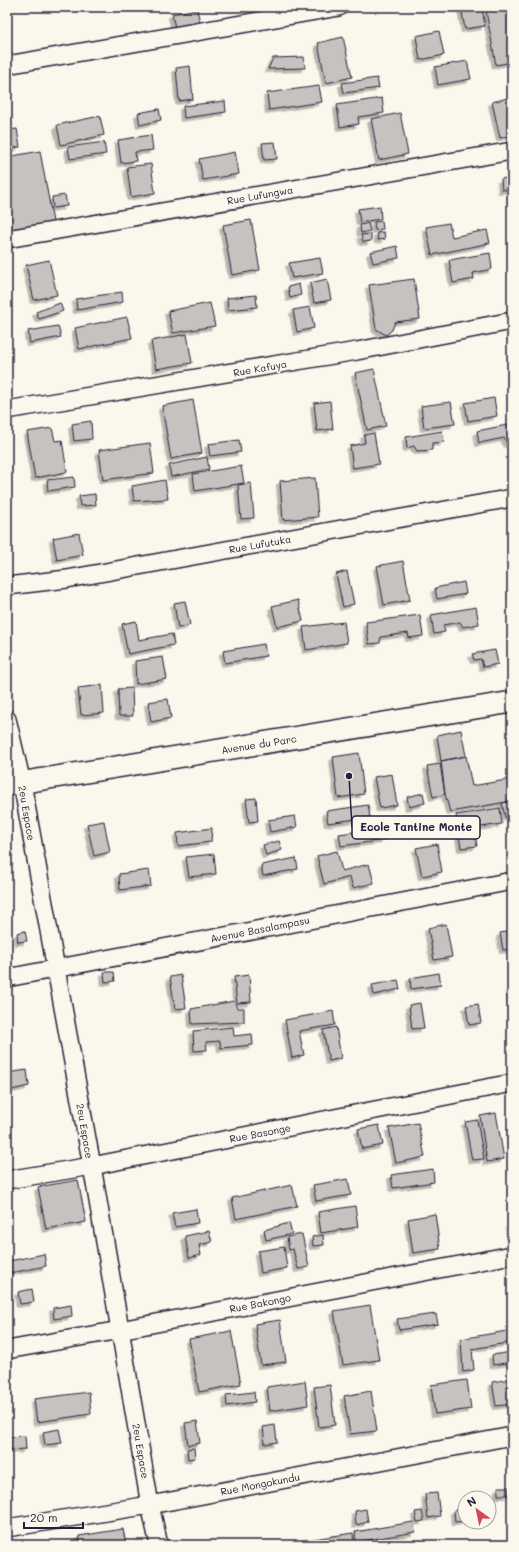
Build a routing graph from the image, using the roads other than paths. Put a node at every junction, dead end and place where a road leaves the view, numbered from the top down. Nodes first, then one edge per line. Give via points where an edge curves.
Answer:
1 (339, 7) edge
2 (7, 65) edge
3 (512, 151) edge
4 (7, 238) edge
5 (512, 321) edge
6 (7, 410) edge
7 (512, 498) edge
8 (7, 586) edge
9 (512, 702) edge
10 (7, 719) edge
11 (14, 784) edge
12 (512, 881) edge
13 (56, 969) junction
14 (7, 978) edge
15 (512, 1084) edge
16 (92, 1166) junction
17 (7, 1180) edge
18 (512, 1255) edge
19 (120, 1330) junction
20 (7, 1350) edge
21 (512, 1436) edge
22 (150, 1505) junction
23 (7, 1528) edge
24 (159, 1545) edge

1 - 2 street
3 - 4 street, Rue Lufungwa
5 - 6 street, Rue Kafuya via 357,351
7 - 8 street, Rue Lufutuka via 67,579
9 - 11 street, Avenue du Parc
10 - 11 street, 2eu Espace
11 - 13 street, 2eu Espace
12 - 13 street, Avenue Basalampasu
13 - 14 street, Avenue Basalampasu
13 - 16 street, 2eu Espace
15 - 16 street, Rue Basonge
16 - 17 street, Rue Basonge
16 - 19 street, 2eu Espace
18 - 19 street, Rue Bakongo
19 - 20 street, Rue Bakongo
19 - 22 street, 2eu Espace
21 - 22 street, Rue Mongokundu
22 - 23 street, Rue Mongokundu
22 - 24 street, 2eu Espace

